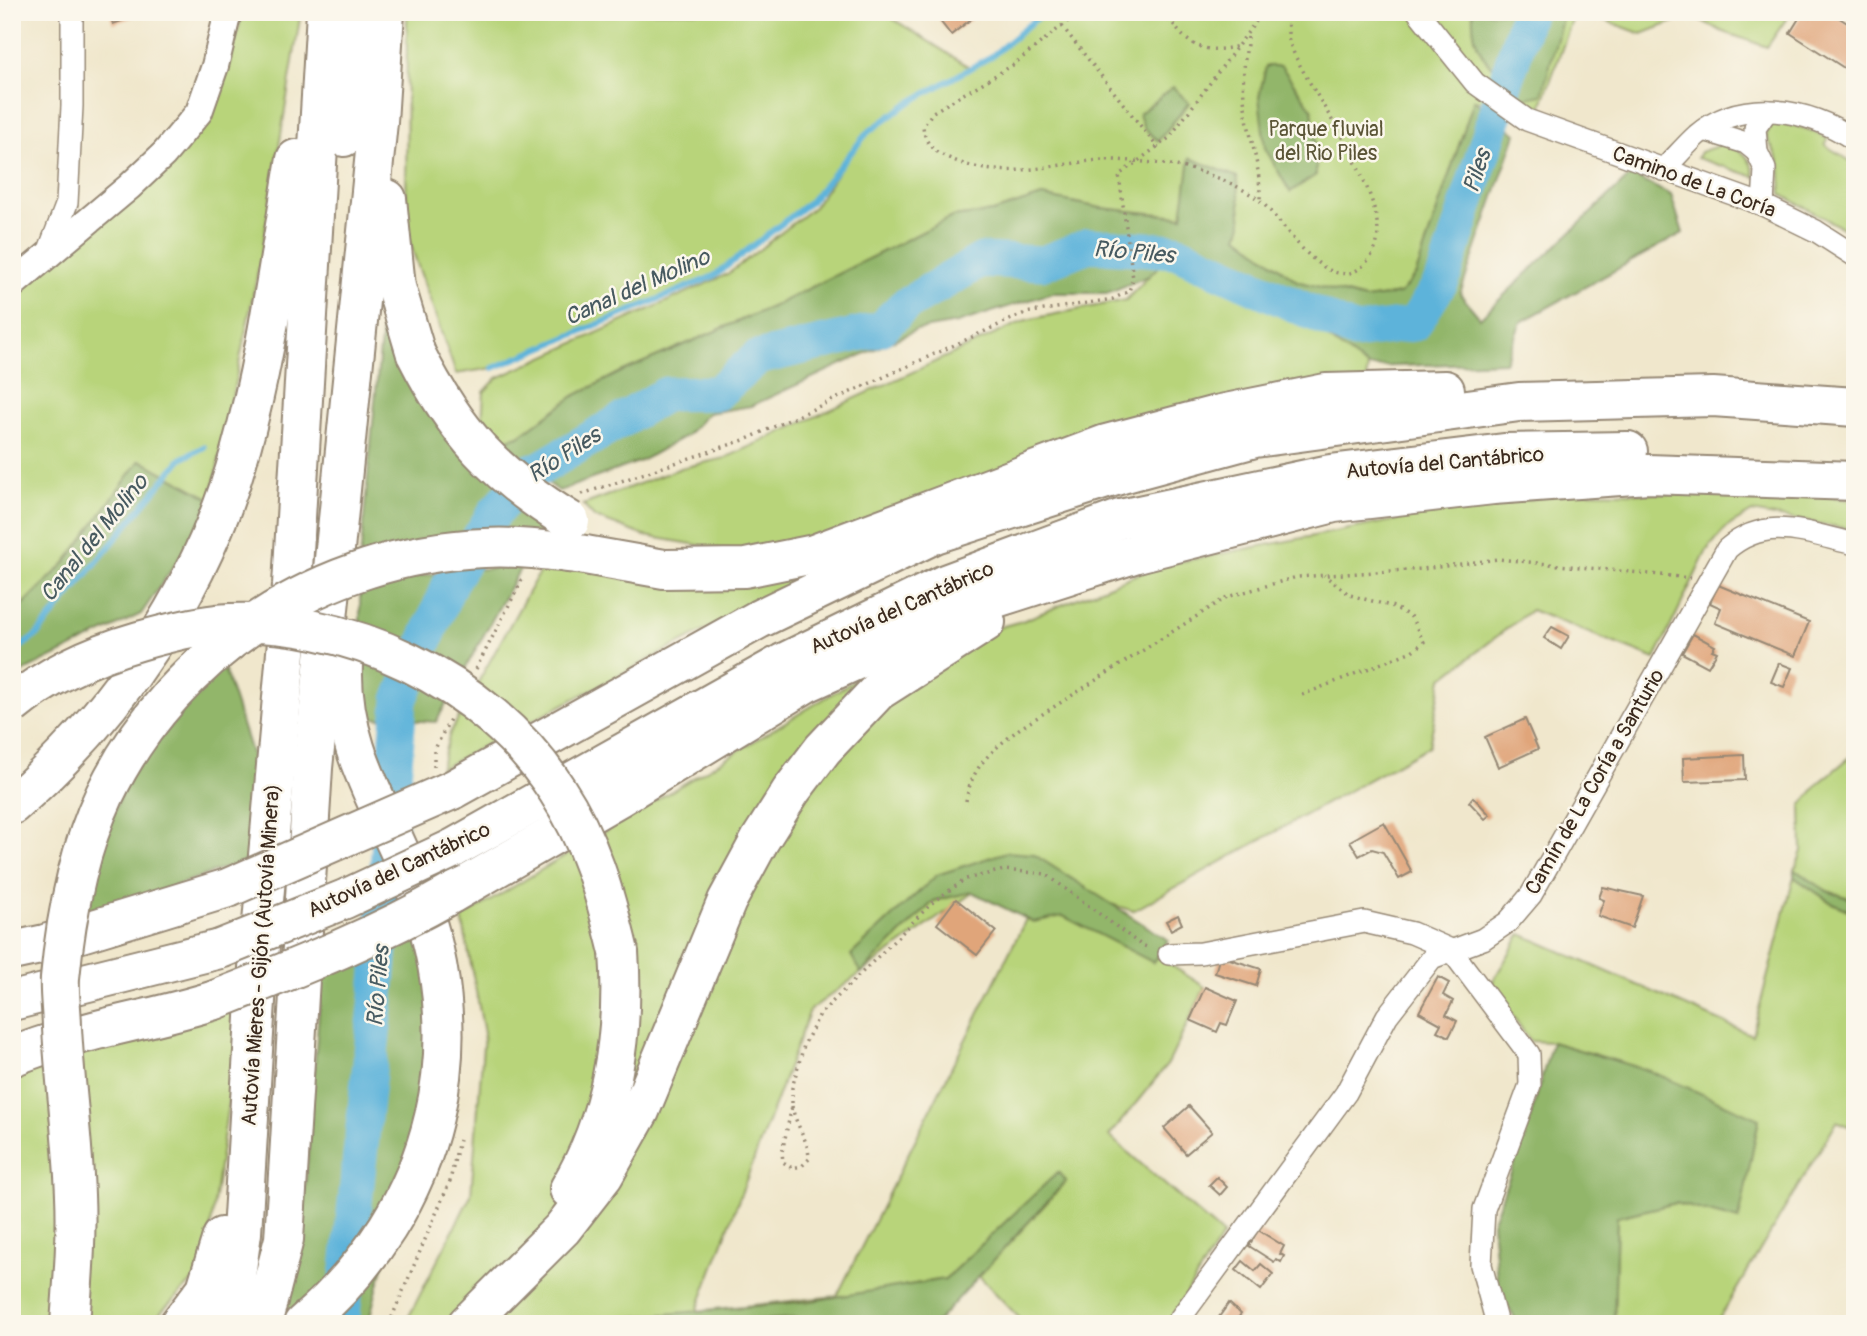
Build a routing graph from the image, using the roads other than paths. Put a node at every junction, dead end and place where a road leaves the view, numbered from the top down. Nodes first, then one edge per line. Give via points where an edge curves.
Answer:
1 (72, 12) edge
2 (228, 12) edge
3 (353, 12) edge
4 (384, 12) edge
5 (1418, 12) edge
6 (324, 28) edge
7 (1768, 111) junction
8 (378, 122) junction
9 (1704, 130) junction
10 (1855, 139) edge
11 (1757, 152) junction
12 (1662, 170) junction
13 (1763, 205) junction
14 (1855, 256) edge
15 (46, 258) junction
16 (12, 285) edge
17 (339, 385) junction
18 (1713, 397) junction
19 (1855, 407) edge
20 (1855, 460) edge
21 (1855, 481) edge
22 (577, 538) junction
23 (1855, 544) edge
24 (1137, 553) junction
25 (292, 585) junction
26 (12, 705) edge
27 (12, 805) edge
28 (1451, 950) junction
29 (12, 951) edge
30 (1169, 954) road end
31 (258, 968) junction
32 (12, 1001) edge
33 (12, 1057) edge
34 (70, 1324) edge
35 (179, 1324) edge
36 (225, 1324) edge
37 (262, 1324) edge
38 (303, 1324) edge
39 (456, 1324) edge
40 (467, 1324) edge
41 (1176, 1324) edge
42 (1497, 1324) edge

1 - 15 street via 67,203
2 - 15 street via 199,112 164,154
3 - 17 highway
4 - 8 highway
5 - 12 street, Camino de La Coría via 1475,83 1527,120
6 - 25 highway
6 - 27 highway via 304,112 260,369 240,453 216,521 187,584 146,654 55,768
7 - 9 street via 1736,115
7 - 10 street via 1830,123
7 - 11 street via 1755,128
8 - 17 highway
8 - 22 highway, bridge via 396,287 416,354 470,442
9 - 11 street via 1746,143
9 - 12 street
11 - 13 street via 1765,169
12 - 13 street, Camino de La Coría
13 - 14 street, Camino de La Coría
15 - 16 street
17 - 25 highway
17 - 37 highway, Autovía Mieres - Gijón (Autovía Minera) via 284,1239
17 - 38 highway, bridge via 347,722 355,756 410,875 437,957 445,1008 443,1080 433,1126 388,1224 362,1264
18 - 19 highway
18 - 22 highway via 1586,386 1326,393 1106,444 814,554 745,568 664,569
18 - 29 highway, bridge via 1506,404 1255,438 1122,474 935,534 759,618 452,790 228,888
20 - 32 highway, Autovía del Cantábrico, bridge via 1702,450 1504,453 1330,474 1120,519 945,584 783,663 452,849 345,899 220,949
21 - 24 highway via 1648,474 1493,485 1334,503
22 - 34 highway, bridge via 413,556 341,576 281,604 231,641 138,737 105,794 83,849 60,981 75,1196
23 - 28 street, Camín de La Coría a Santurio via 1788,529 1761,528 1727,549 1531,895 1508,922 1483,939
24 - 33 highway, bridge via 990,600 806,683 406,920 343,949 215,1000
24 - 40 highway via 1011,607 957,639 878,691 823,749 760,840 727,901 640,1111 604,1175 562,1230
25 - 31 highway, Autovía Mieres - Gijón (Autovía Minera)
26 - 39 highway, bridge via 65,670 111,649 216,624 324,632 372,645 470,698 516,739 557,788 604,887 619,952 622,997 610,1087 576,1177 554,1212 517,1260
28 - 30 street via 1412,933 1364,922 1201,953
28 - 41 street, Camín de La Coría a Santurio via 1432,958 1394,1004 1346,1093
28 - 42 street via 1528,1054 1530,1085 1484,1209 1481,1265
31 - 35 highway via 225,1223 206,1289
31 - 36 highway, Autovía Mieres - Gijón (Autovía Minera) via 242,1233

